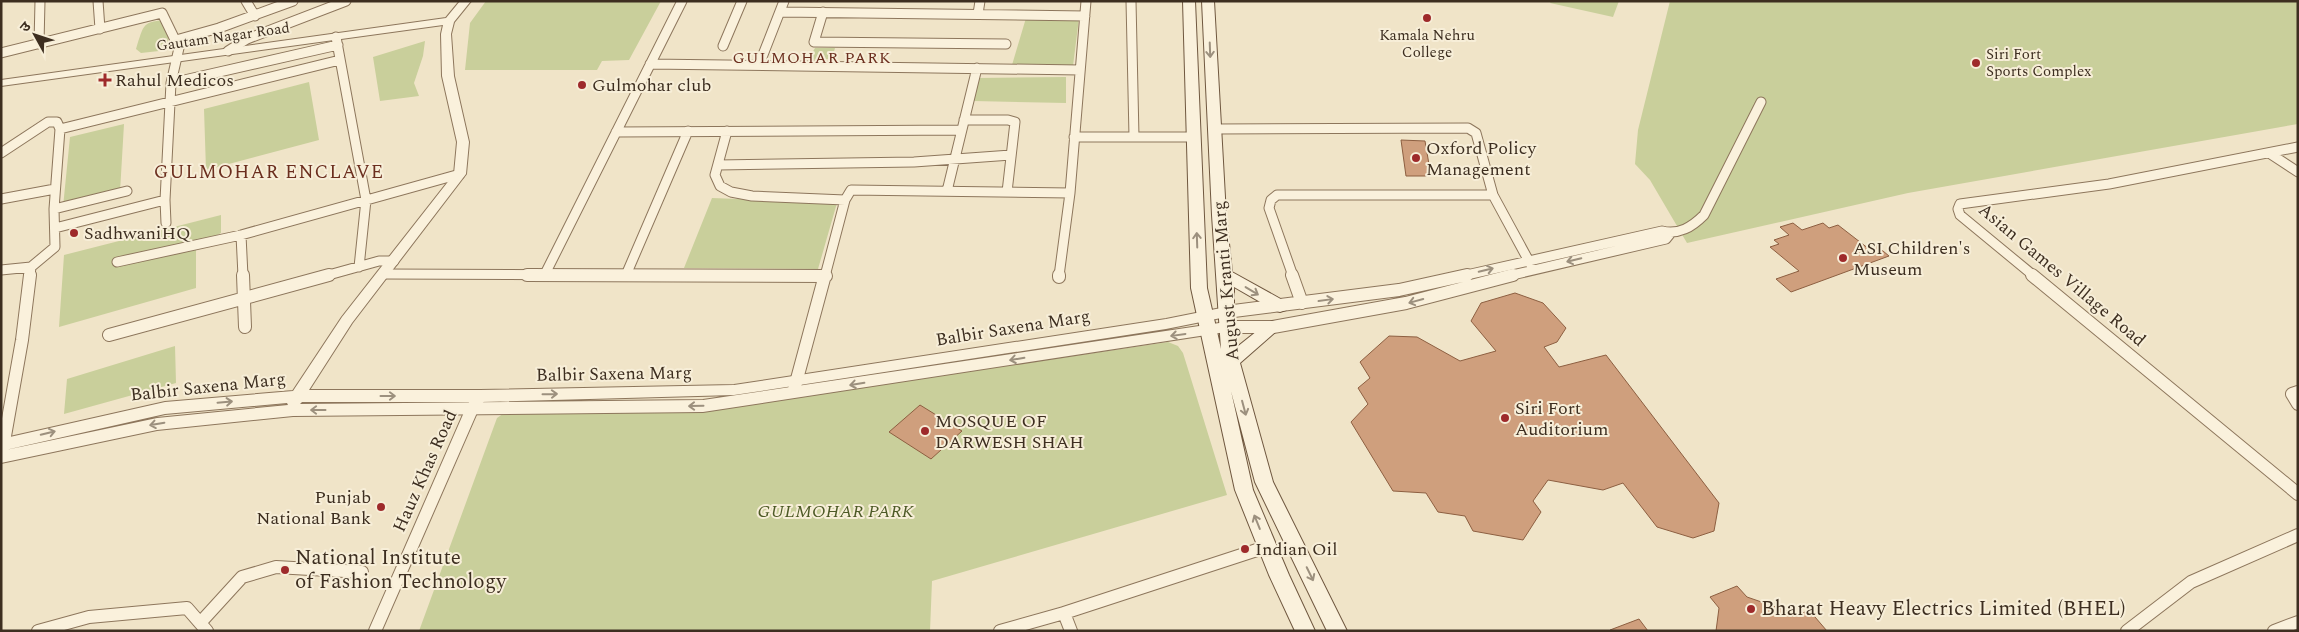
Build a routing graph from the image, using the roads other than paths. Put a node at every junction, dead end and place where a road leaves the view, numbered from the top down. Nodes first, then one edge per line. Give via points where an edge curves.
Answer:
1 (40, 1) edge
2 (98, 1) edge
3 (159, 1) edge
4 (246, 1) edge
5 (294, 1) edge
6 (346, 1) edge
7 (466, 1) edge
8 (682, 1) edge
9 (742, 1) edge
10 (784, 1) edge
11 (980, 1) edge
12 (1086, 1) edge
13 (1132, 1) edge
14 (1189, 1) edge
15 (1208, 1) edge
16 (781, 12) junction
17 (823, 12) junction
18 (162, 13) junction
19 (978, 14) junction
20 (255, 16) junction
21 (1085, 16) junction
22 (449, 21) junction
23 (100, 29) junction
24 (176, 40) junction
25 (337, 41) junction
26 (39, 44) junction
27 (1006, 44) dead end
28 (723, 46) dead end
29 (228, 51) junction
30 (1, 53) edge
31 (178, 58) junction
32 (340, 60) junction
33 (650, 64) junction
34 (759, 65) junction
35 (977, 68) junction
36 (1080, 70) junction
37 (1, 83) edge
38 (171, 83) junction
39 (171, 101) junction
40 (1761, 102) dead end
41 (962, 125) junction
42 (60, 128) junction
43 (1214, 129) junction
44 (688, 131) junction
45 (727, 131) junction
46 (616, 132) junction
47 (1074, 137) junction
48 (1134, 137) junction
49 (1194, 137) junction
50 (2298, 147) edge
51 (1, 153) edge
52 (2269, 153) junction
53 (1011, 155) junction
54 (955, 158) junction
55 (718, 165) junction
56 (2298, 172) edge
57 (460, 174) junction
58 (55, 189) junction
59 (127, 191) dead end
60 (947, 191) junction
61 (1007, 192) junction
62 (1070, 193) junction
63 (1493, 195) junction
64 (1, 199) edge
65 (165, 200) junction
66 (366, 200) junction
67 (845, 200) junction
68 (54, 210) junction
69 (166, 223) dead end
70 (55, 228) junction
71 (241, 235) junction
72 (394, 261) junction
73 (117, 262) dead end
74 (1531, 264) junction
75 (31, 267) junction
76 (359, 267) junction
77 (1, 270) edge
78 (383, 274) junction
79 (545, 274) junction
80 (626, 275) junction
81 (1225, 275) junction
82 (826, 276) junction
83 (1059, 276) dead end
84 (245, 298) junction
85 (1302, 303) junction
86 (1280, 306) junction
87 (1226, 320) junction
88 (1206, 323) junction
89 (245, 327) dead end
90 (1273, 327) junction
91 (110, 335) dead end
92 (1231, 360) junction
93 (794, 387) junction
94 (2298, 392) edge
95 (298, 396) junction
96 (480, 396) junction
97 (2298, 404) edge
98 (472, 409) junction
99 (287, 410) junction
100 (2, 451) edge
101 (2298, 494) edge
102 (2298, 534) edge
103 (1266, 546) junction
104 (362, 572) dead end
105 (1064, 613) junction
106 (2298, 622) edge
107 (204, 627) edge
108 (38, 631) edge
109 (376, 631) edge
110 (1000, 631) edge
111 (1071, 631) edge
112 (1305, 631) edge
113 (1337, 631) edge
114 (2127, 631) edge
115 (2274, 631) edge

1 - 26 street
2 - 23 street
3 - 18 street
4 - 20 street
5 - 20 street
6 - 29 street via 246,39
7 - 22 street
8 - 33 street
9 - 28 street
10 - 16 street
11 - 19 street
12 - 21 street
13 - 48 street
14 - 49 main road, August Kranti Marg
15 -> 43 main road, August Kranti Marg
16 - 17 street
16 - 34 street
17 - 19 street
17 - 27 street via 814,33 814,42
18 - 23 street
18 - 24 street
19 - 21 street
20 - 24 street
21 - 36 street
22 - 25 street, Gautam Nagar Road
22 - 57 street via 446,34 448,76 463,142
23 - 26 street
24 - 31 street
25 - 29 street, Gautam Nagar Road
25 - 32 street
25 - 38 street
26 - 30 street
29 - 31 street, Gautam Nagar Road
31 - 37 street, Gautam Nagar Road
31 - 38 street
32 - 39 street
32 - 66 street
33 - 34 street
33 - 46 street
34 - 35 street
35 - 36 street
35 - 41 street
36 - 47 street
38 - 39 street
39 - 42 street
39 - 65 street
40 - 74 street via 1704,215 1689,228 1670,234 1666,239
41 - 45 street
41 - 53 street via 1013,120
41 - 54 street
42 - 51 street via 58,122 48,122
42 - 58 street
43 - 63 street via 1468,128 1476,132
43 - 81 main road, August Kranti Marg
44 - 45 street
44 - 46 street
44 - 80 street
45 - 55 street
46 - 79 street
47 - 48 street
47 - 62 street
48 - 49 street
88 -> 49 main road, August Kranti Marg via 1199,288
50 - 52 street, Asian Games Village Road
52 - 56 street
52 - 101 street, Asian Games Village Road via 2110,184 1965,202 1958,209 1960,215
53 - 54 street
53 - 61 street
54 - 55 street via 914,162
54 - 60 street
55 - 67 street via 715,175 720,186 731,192 752,196
57 - 66 street
57 - 72 street
58 - 64 street
58 - 68 street
59 - 68 street
60 - 61 street
60 - 67 street via 856,188
61 - 62 street
62 - 83 street
63 - 74 street
63 - 85 street via 1277,195 1269,208
65 - 69 street
65 - 70 street
66 - 71 street
66 - 76 street
67 - 82 street
68 - 70 street
70 - 75 street via 56,247
71 - 73 street
71 - 84 street
72 - 76 street via 379,261
72 - 78 street
85 -> 74 street via 1398,290
74 -> 90 street via 1406,303
75 - 77 street
75 - 100 street
76 - 84 street
78 - 79 street
78 - 95 street via 347,320
79 - 80 street
80 - 82 street
81 -> 86 main road
81 - 87 main road, August Kranti Marg
82 - 93 street
84 - 89 street
84 - 91 street
85 - 86 street
86 - 87 street
87 - 88 street, Balbir Saxena Marg
87 - 90 street
87 - 92 main road, August Kranti Marg
88 - 93 street, Balbir Saxena Marg
103 -> 88 main road, August Kranti Marg via 1244,490
90 - 92 main road
92 -> 113 main road, August Kranti Marg via 1264,482
96 -> 93 street, Balbir Saxena Marg via 709,392 762,386
93 -> 98 street, Balbir Saxena Marg via 704,406
94 - 97 street via 2292,394
95 -> 96 street, Balbir Saxena Marg
95 - 99 street
100 -> 95 street, Balbir Saxena Marg via 119,417 165,408
96 - 98 street, Hauz Khas Road
98 -> 99 street, Balbir Saxena Marg
98 - 109 street, Hauz Khas Road
99 -> 100 street, Balbir Saxena Marg via 190,419
102 - 114 street via 2191,582
103 - 105 street
103 - 112 main road, August Kranti Marg
104 - 107 street via 276,568 242,576
105 - 110 street
105 - 111 street
106 - 115 street
107 - 108 street via 187,608 89,617

